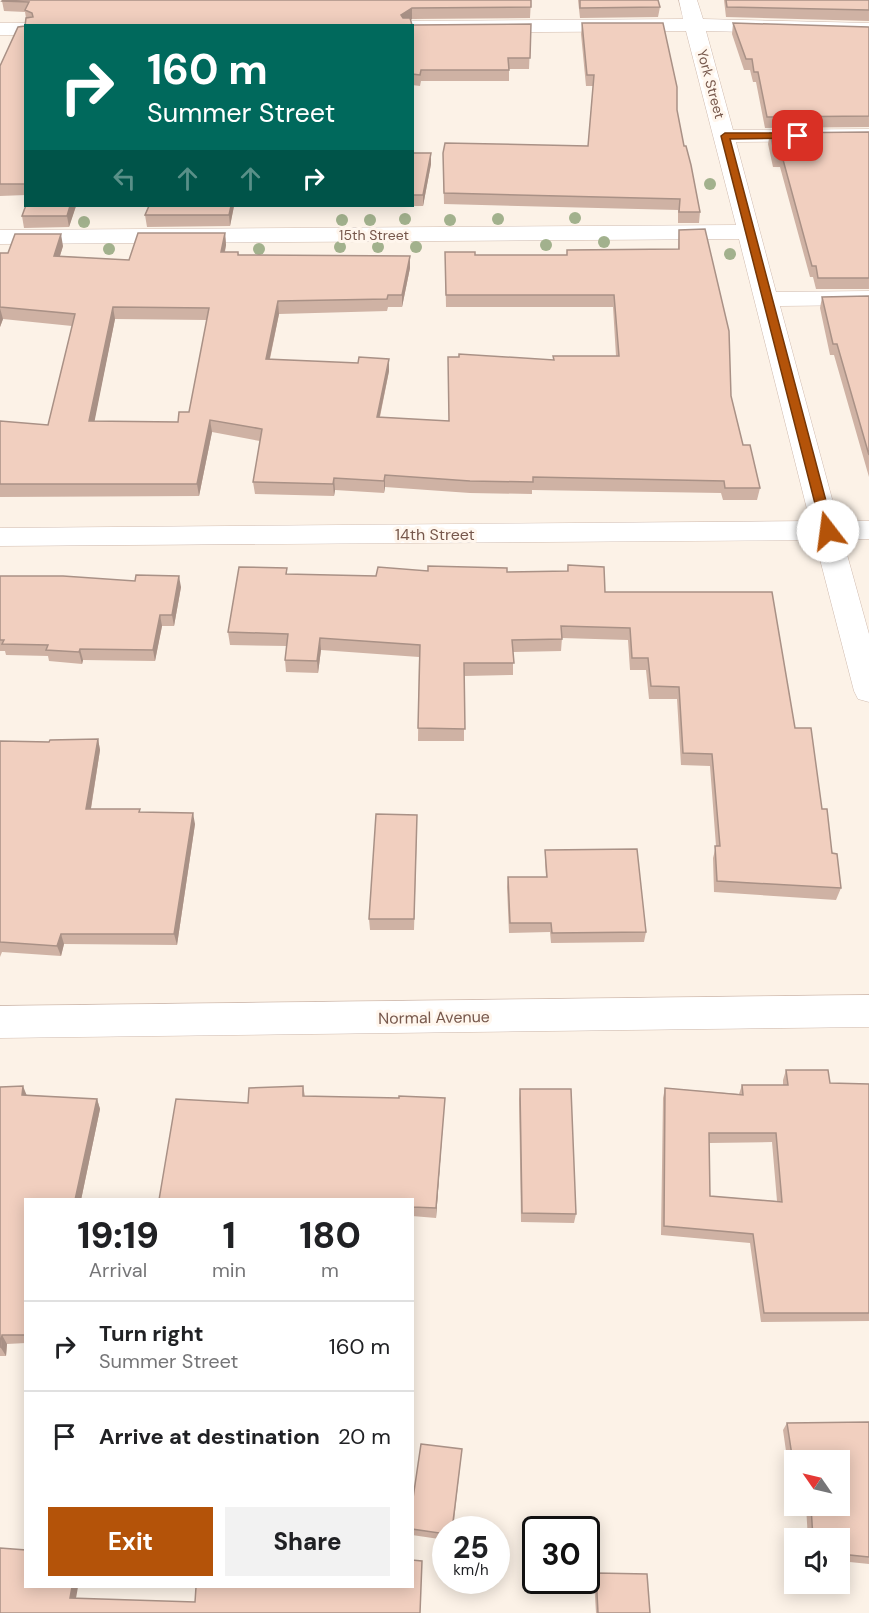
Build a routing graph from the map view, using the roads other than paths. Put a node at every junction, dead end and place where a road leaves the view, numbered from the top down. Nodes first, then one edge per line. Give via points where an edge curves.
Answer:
1 (688, 0) edge
2 (695, 25) junction
3 (414, 27) edge
4 (24, 28) edge
5 (0, 29) edge
6 (869, 29) edge
7 (869, 135) edge
8 (725, 136) junction
9 (749, 232) junction
10 (0, 237) edge
11 (869, 298) edge
12 (767, 299) junction
13 (869, 530) edge
14 (828, 531) junction
15 (0, 537) edge
16 (869, 691) edge
17 (869, 1011) edge
18 (0, 1022) edge

1 - 2 street, York Street
2 - 3 street
2 - 6 street
2 - 8 street, York Street
4 - 5 street
7 - 8 street
8 - 9 street, York Street
9 - 10 street, 15th Street
9 - 12 street, York Street
11 - 12 street
12 - 14 street, York Street
13 - 14 street, 14th Street
14 - 15 street, 14th Street
14 - 16 street, York Street
17 - 18 street, Normal Avenue

